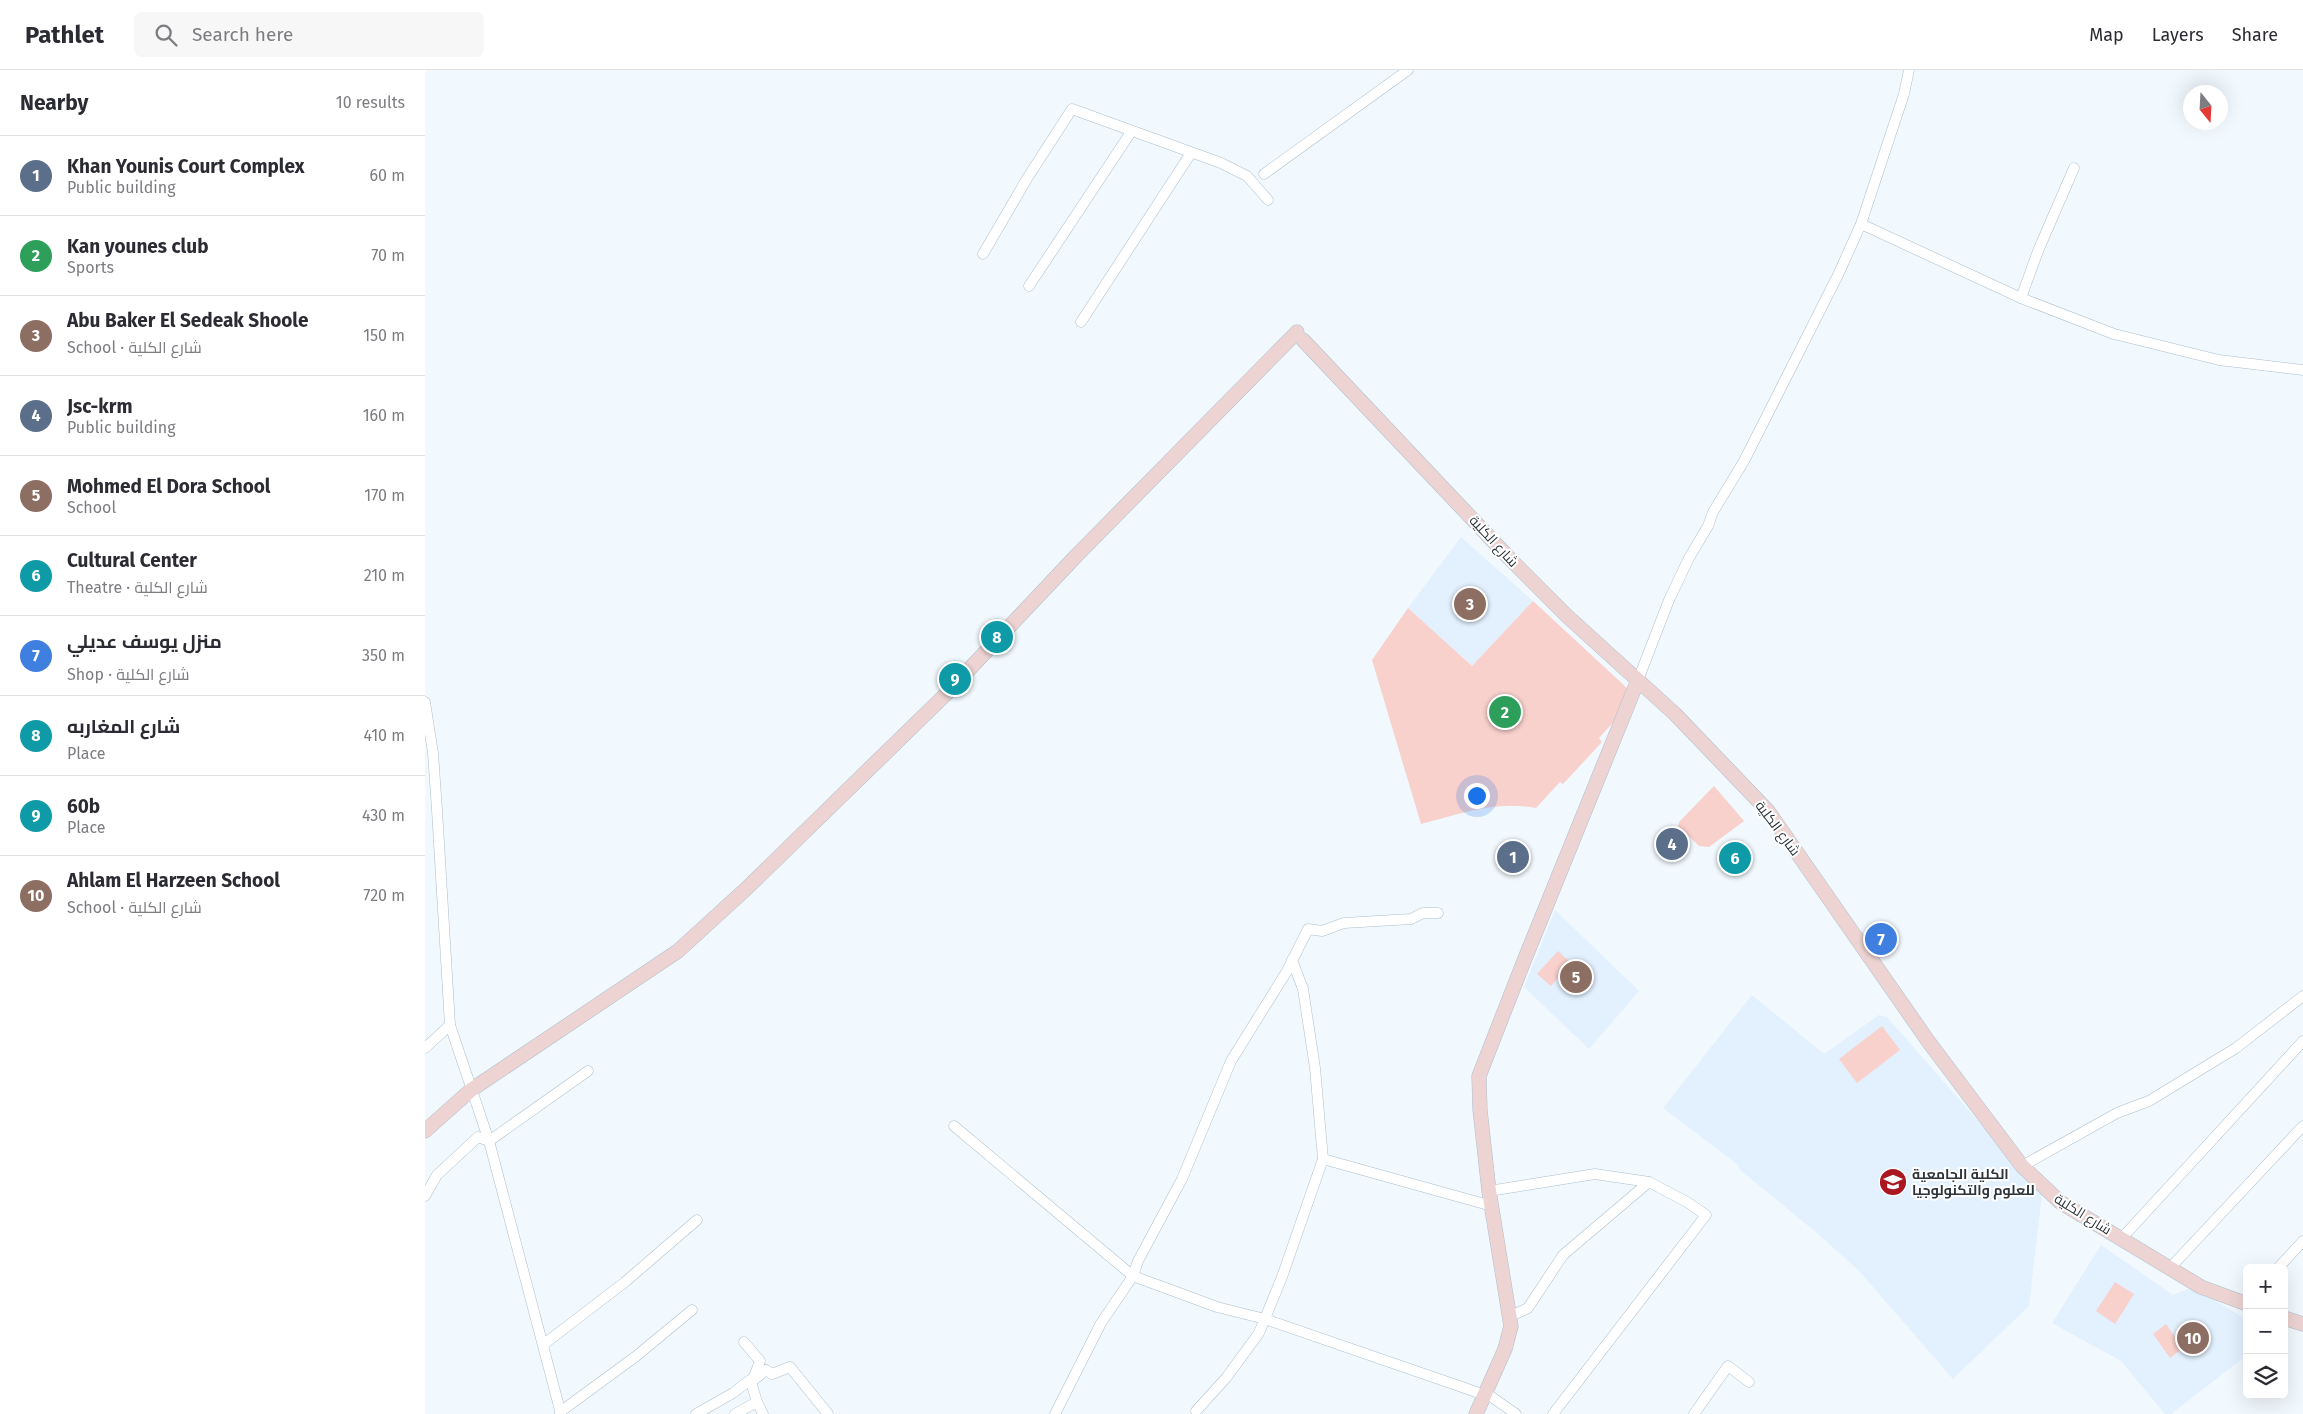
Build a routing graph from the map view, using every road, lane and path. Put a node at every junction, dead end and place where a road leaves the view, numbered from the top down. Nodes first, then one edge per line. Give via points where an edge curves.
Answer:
1 (1408, 70) edge
2 (1909, 70) edge
3 (1131, 132) junction
4 (1191, 153) junction
5 (2074, 168) dead end
6 (1264, 174) dead end
7 (1268, 200) dead end
8 (1861, 224) junction
9 (983, 254) dead end
10 (1029, 286) dead end
11 (2021, 298) junction
12 (1081, 322) dead end
13 (2303, 370) edge
14 (1638, 680) junction
15 (425, 702) edge
16 (429, 767) edge
17 (1439, 913) dead end
18 (1292, 960) junction
19 (2303, 996) edge
20 (450, 1025) junction
21 (2303, 1042) edge
22 (425, 1048) edge
23 (588, 1071) dead end
24 (471, 1090) junction
25 (954, 1126) dead end
26 (2303, 1126) edge
27 (425, 1131) edge
28 (489, 1141) junction
29 (1323, 1159) junction
30 (2022, 1166) junction
31 (1649, 1182) junction
32 (1489, 1191) junction
33 (425, 1196) edge
34 (1492, 1206) junction
35 (697, 1220) dead end
36 (2123, 1238) junction
37 (2303, 1241) edge
38 (2283, 1264) edge
39 (2170, 1268) junction
40 (1133, 1276) junction
41 (2243, 1303) edge
42 (692, 1310) dead end
43 (1511, 1316) junction
44 (1265, 1319) junction
45 (2288, 1319) edge
46 (2303, 1324) edge
47 (744, 1342) dead end
48 (544, 1344) junction
49 (1749, 1382) dead end
50 (1485, 1394) junction
51 (757, 1402) junction
52 (1196, 1411) dead end
53 (560, 1413) edge
54 (696, 1414) edge
55 (735, 1414) edge
56 (763, 1414) edge
57 (828, 1414) edge
58 (1055, 1414) edge
59 (1476, 1414) edge
60 (1516, 1414) edge
61 (1553, 1414) edge
62 (1694, 1414) edge

1 - 6 street
2 - 8 street
3 - 4 street
3 - 9 street via 1072,109
3 - 10 street
4 - 7 street via 1247,176
4 - 12 street
5 - 11 street
8 - 11 street
8 - 14 street via 1744,461 1689,558
11 - 13 street via 2137,341 2219,360
14 - 24 street, شارع الكلية via 1519,568 1300,336 1076,556 945,695 678,951
14 - 30 street, شارع الكلية via 1709,748 1767,811 1928,1041
14 - 32 street via 1479,1076
15 - 16 street
16 - 20 street
17 - 18 street via 1423,913 1411,919 1344,923 1322,931 1308,929
18 - 29 street via 1303,989 1315,1068
18 - 40 street via 1231,1061 1182,1179
19 - 30 street via 2236,1048 2149,1101 2117,1113
20 - 22 street
20 - 24 street
21 - 36 street
23 - 28 street
24 - 27 street
24 - 28 street
25 - 40 street
26 - 39 street
28 - 33 street via 478,1137 437,1175
28 - 48 street
29 - 34 street
29 - 44 street
30 - 36 street, شارع الكلية via 2060,1202
31 - 32 street via 1595,1174
31 - 43 street via 1563,1256 1528,1308
31 - 61 street via 1706,1215
32 - 34 street
34 - 43 street
35 - 48 street via 625,1282
36 - 39 street, شارع الكلية
37 - 38 street
39 - 41 street, شارع الكلية via 2201,1287
40 - 44 street via 1217,1306
40 - 58 street via 1101,1323
42 - 53 street
43 - 50 street via 1509,1336
44 - 50 street
44 - 52 street via 1247,1351
45 - 46 street
47 - 54 street via 760,1361 754,1377
48 - 53 street
49 - 62 street via 1728,1366
50 - 59 street
50 - 60 street
51 - 55 street
51 - 56 street
51 - 57 street via 751,1382 766,1370 772,1374 790,1366

